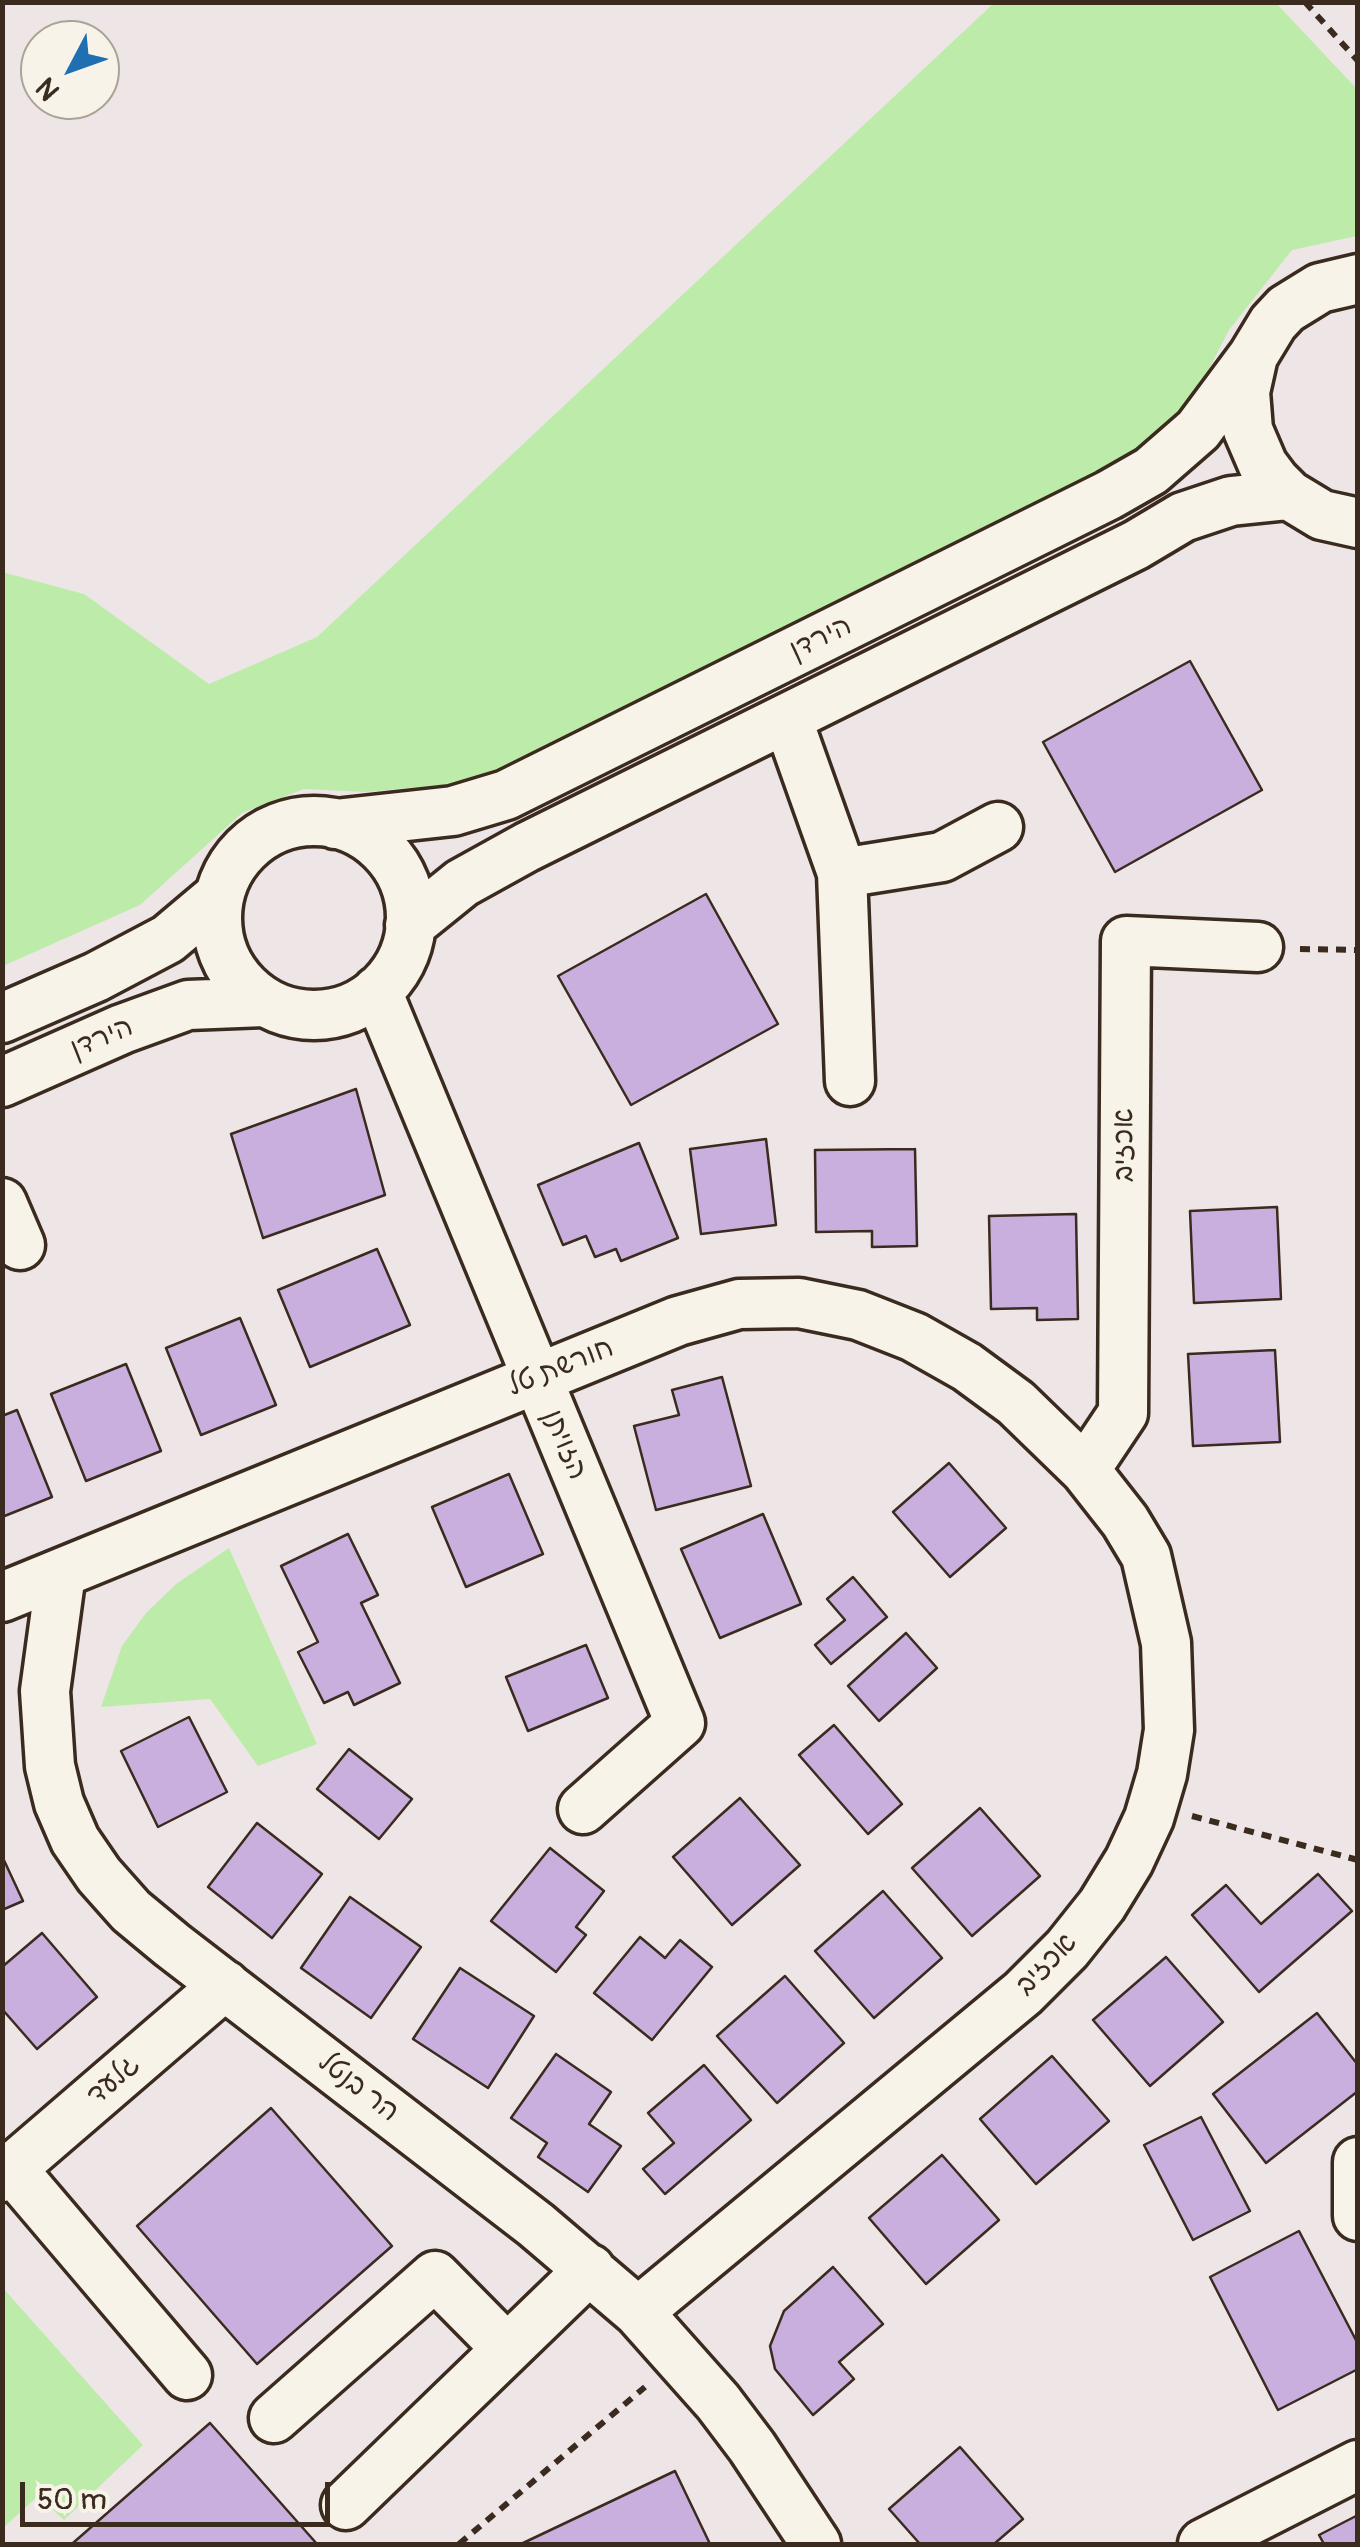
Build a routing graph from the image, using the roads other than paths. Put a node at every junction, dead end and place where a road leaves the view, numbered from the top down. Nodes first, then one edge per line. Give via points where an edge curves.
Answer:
1 (1358, 279) edge
2 (1253, 356) junction
3 (1323, 511) edge
4 (1358, 558) edge
5 (787, 718) junction
6 (335, 824) junction
7 (998, 827) dead end
8 (842, 873) junction
9 (219, 896) junction
10 (410, 925) junction
11 (1258, 948) road end
12 (378, 991) junction
13 (264, 1002) junction
14 (2, 1018) edge
15 (850, 1081) dead end
16 (2, 1082) edge
17 (536, 1378) junction
18 (1090, 1476) junction
19 (62, 1572) junction
20 (2, 1597) edge
21 (584, 1809) dead end
22 (225, 1986) junction
23 (1358, 2162) edge
24 (7, 2173) edge
25 (1358, 2216) edge
26 (590, 2269) junction
27 (638, 2312) junction
28 (506, 2350) junction
29 (187, 2375) dead end
30 (274, 2418) dead end
31 (1358, 2465) edge
32 (346, 2505) dead end
33 (816, 2544) edge
34 (1203, 2544) edge

1 - 2 street, הירדן via 1320,288 1286,309
2 - 3 street via 1244,392 1248,430 1263,465
2 - 6 street, הירדן via 1198,430 1151,472 1109,495 506,795 453,811
3 - 4 street
3 - 5 street, הירדן via 1230,501 1184,518
5 - 8 street
5 - 10 street, הירדן via 462,883
6 - 9 street via 290,824 262,836 230,869
6 - 10 street via 386,854 403,881
7 - 8 street via 942,857
8 - 15 street
9 - 13 street via 224,956
9 - 14 street via 168,939
10 - 12 street via 397,968
11 - 18 street, אכזיב via 1126,940 1123,1413
12 - 13 street via 351,1008 322,1014 292,1013
12 - 17 street, הזויתן
13 - 16 street, הירדן via 188,1005
17 - 18 street, חורשת טל via 678,1321 739,1304 799,1303 858,1315 954,1359 1016,1403
17 - 19 street, חורשת טל
17 - 21 street, הזויתן via 680,1724
18 - 27 street, אכזיב via 1146,1556 1166,1643 1162,1774 1129,1861 1067,1949 1023,1993
19 - 20 street, חורשת טל
19 - 22 street, הר בנטל via 45,1692 59,1803 83,1852 131,1911
22 - 24 street, גלעד
22 - 26 street, הר בנטל
23 - 25 street
24 - 29 street
26 - 27 street, הר בנטל
26 - 28 street
27 - 33 street, הר בנטל via 752,2447
28 - 30 street via 435,2276
28 - 32 street
31 - 34 street

